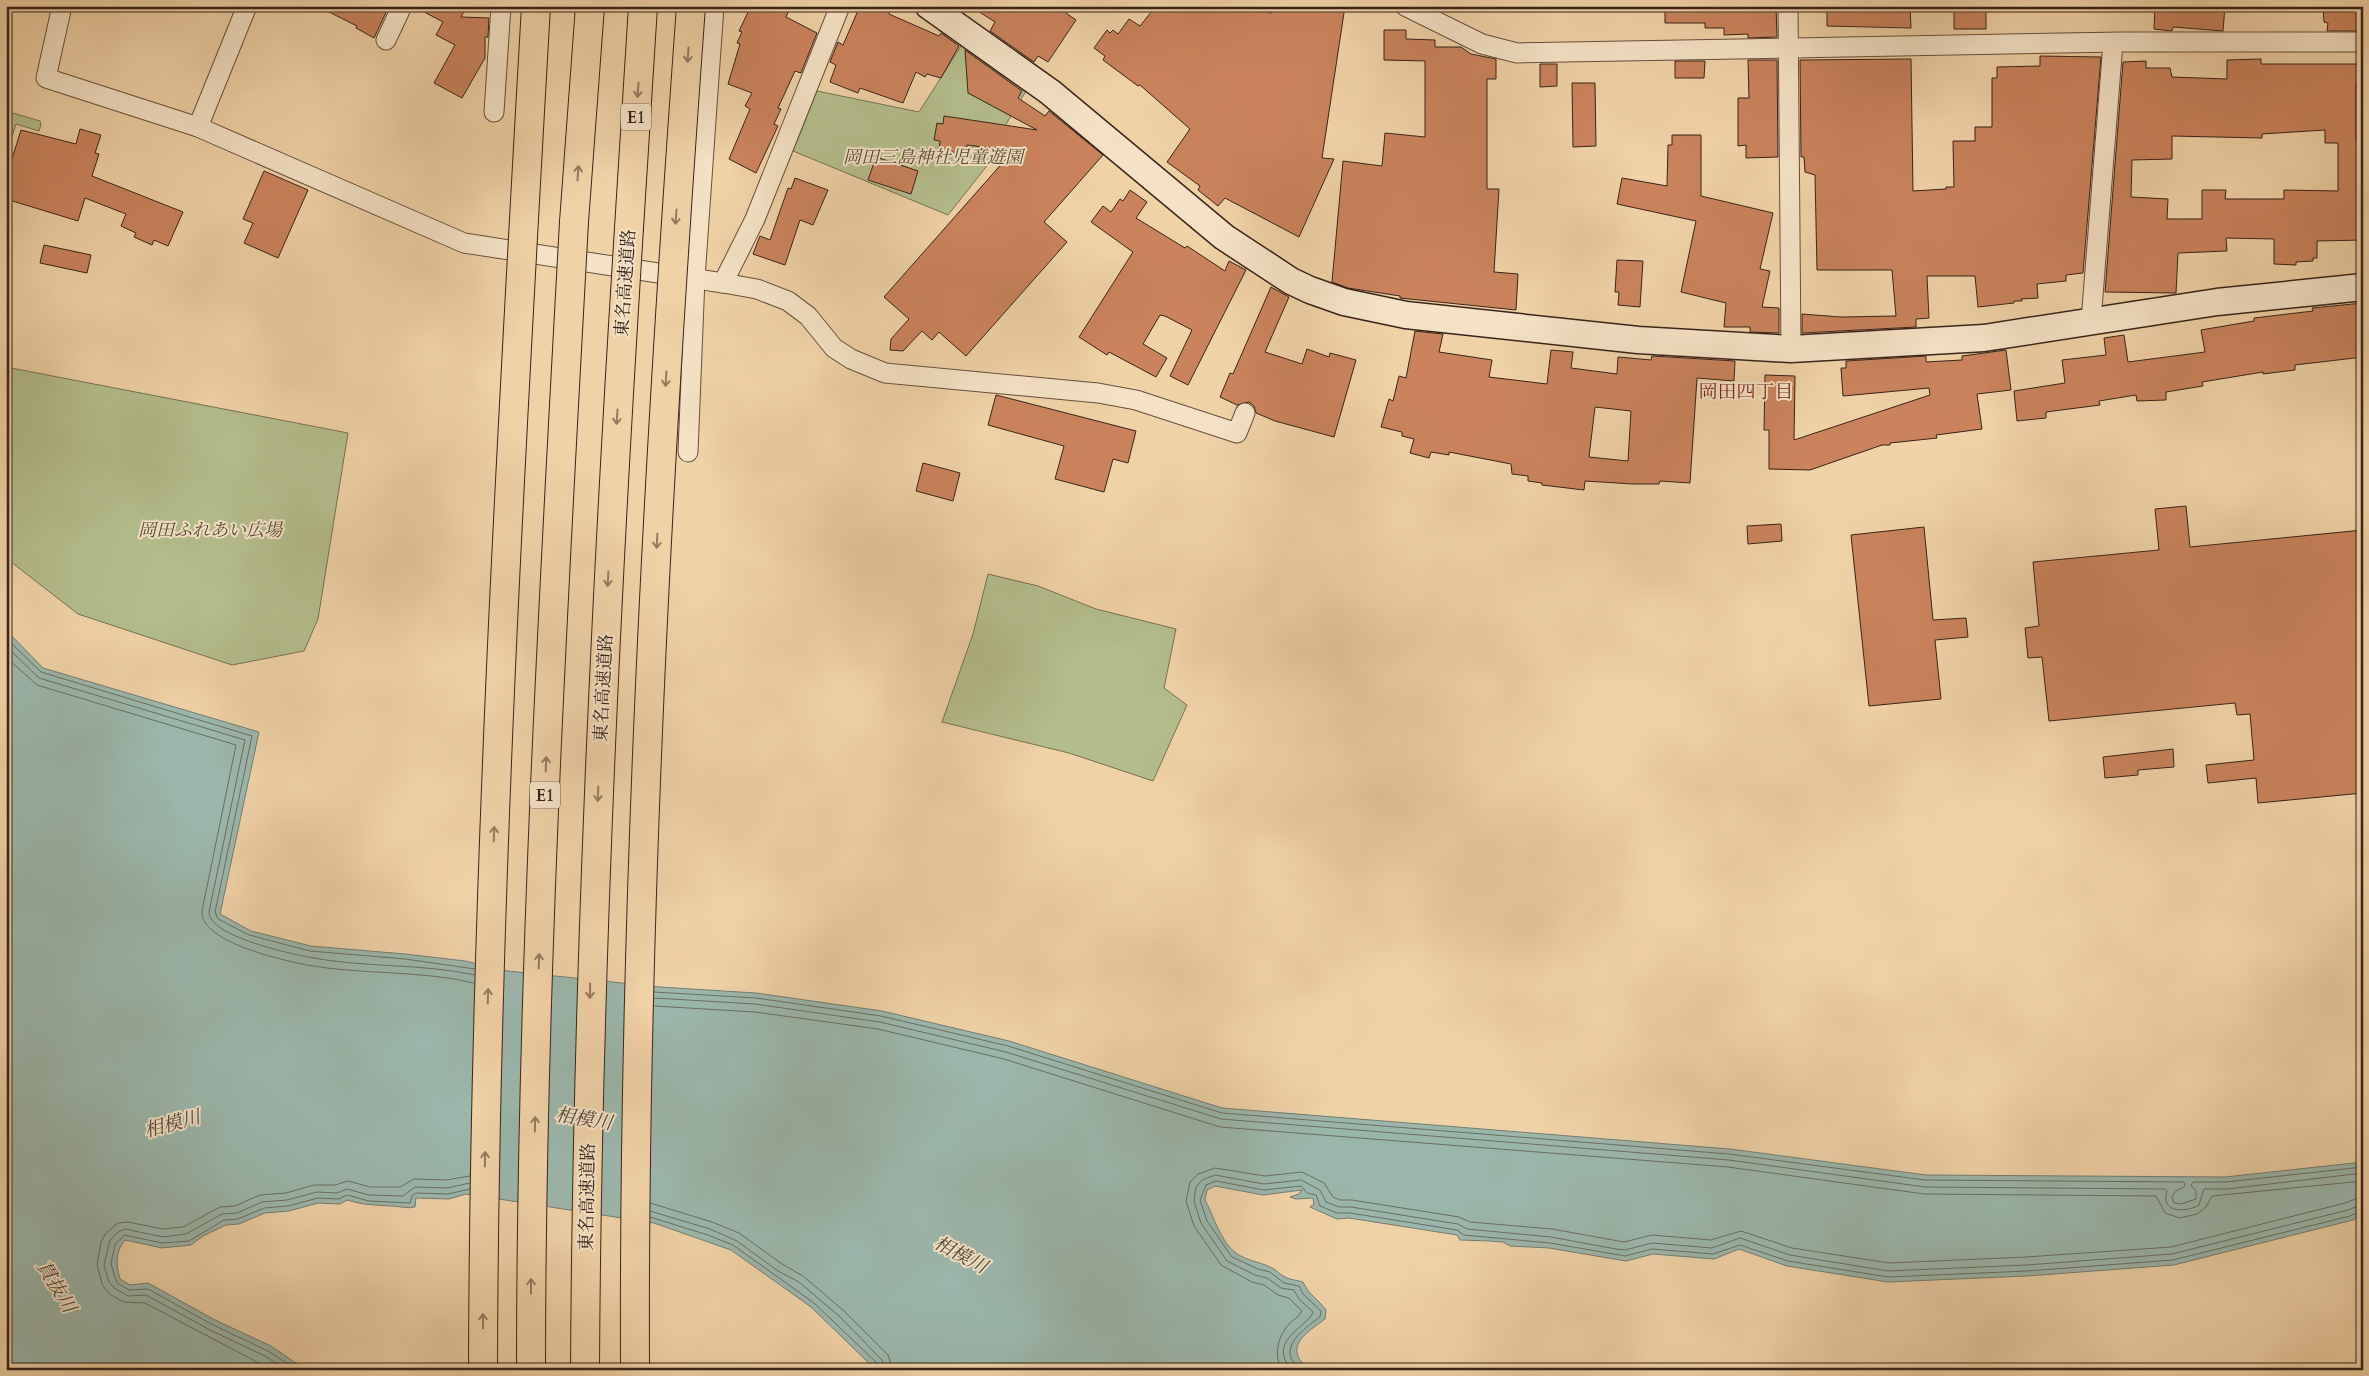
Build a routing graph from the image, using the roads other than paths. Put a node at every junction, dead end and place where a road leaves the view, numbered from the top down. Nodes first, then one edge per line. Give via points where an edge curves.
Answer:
1 (62, 6) edge
2 (247, 6) edge
3 (402, 6) edge
4 (501, 6) edge
5 (536, 6) edge
6 (590, 6) edge
7 (643, 6) edge
8 (691, 6) edge
9 (714, 6) edge
10 (840, 6) edge
11 (929, 6) edge
12 (1405, 6) edge
13 (1788, 6) edge
14 (386, 40) dead end
15 (2363, 42) edge
16 (2113, 43) junction
17 (1788, 50) junction
18 (494, 112) dead end
19 (198, 126) junction
20 (695, 278) junction
21 (723, 283) junction
22 (2363, 287) edge
23 (2091, 322) junction
24 (1791, 349) junction
25 (1245, 413) dead end
26 (688, 452) dead end
27 (483, 1370) edge
28 (531, 1370) edge
29 (585, 1370) edge
30 (636, 1370) edge

1 - 19 street via 46,78
2 - 19 street
3 - 14 street
4 - 18 street
27 -> 5 highway, bridge via 488,995 510,454
28 -> 6 highway, E1, bridge via 538,988 549,697 574,232
7 -> 29 highway, 東名高速道路 / E1, bridge via 602,698 590,996
8 -> 30 highway, bridge via 671,283 649,695 640,997
9 - 20 street
10 - 21 street via 755,219
11 - 24 street via 1050,92 1224,238 1310,290 1344,302 1458,322 1638,340
12 - 17 street via 1482,44 1517,53
13 - 17 street
15 - 16 street
16 - 17 street
16 - 23 street
17 - 24 street
19 - 20 street via 464,242
20 - 21 street
20 - 26 street
21 - 25 street via 757,289 788,301 808,316 834,348 885,373 1098,393 1136,400 1236,432
22 - 23 street via 2217,302
23 - 24 street via 1984,338

